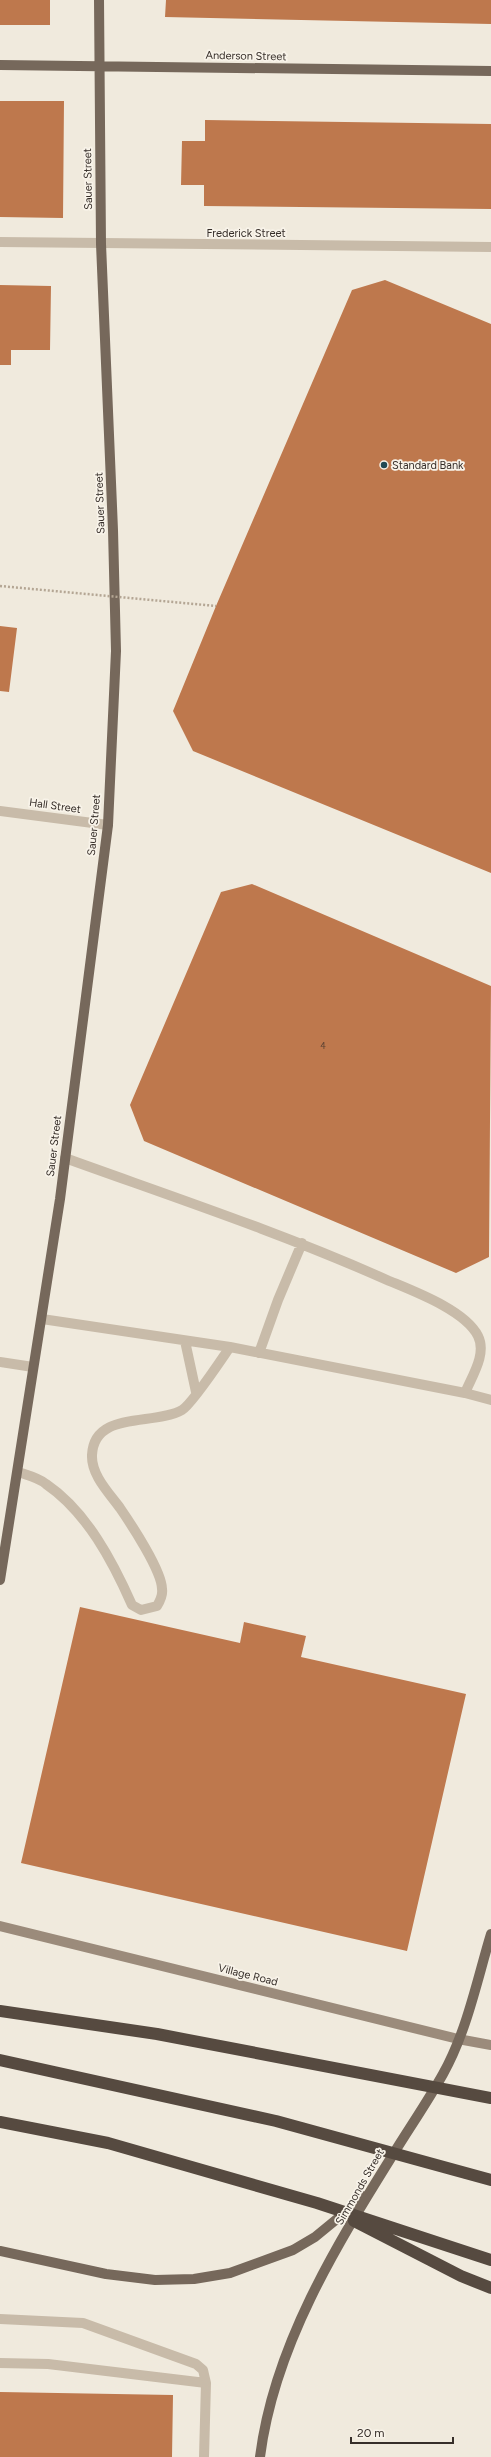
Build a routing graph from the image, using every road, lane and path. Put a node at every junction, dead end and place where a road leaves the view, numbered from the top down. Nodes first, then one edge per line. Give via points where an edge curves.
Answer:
1 (99, 0) edge
2 (0, 65) edge
3 (98, 66) junction
4 (491, 71) edge
5 (0, 242) edge
6 (100, 244) junction
7 (491, 246) edge
8 (0, 586) edge
9 (216, 606) dead end
10 (0, 811) edge
11 (108, 825) junction
12 (65, 1158) junction
13 (302, 1242) junction
14 (42, 1319) junction
15 (185, 1340) junction
16 (230, 1347) junction
17 (259, 1353) junction
18 (0, 1362) edge
19 (32, 1367) junction
20 (196, 1392) junction
21 (465, 1393) junction
22 (491, 1400) edge
23 (18, 1472) junction
24 (0, 1580) edge
25 (0, 1926) edge
26 (491, 1934) edge
27 (0, 2011) edge
28 (458, 2039) junction
29 (491, 2045) edge
30 (0, 2060) edge
31 (491, 2098) edge
32 (0, 2122) edge
33 (491, 2180) edge
34 (369, 2192) junction
35 (317, 2203) junction
36 (0, 2251) edge
37 (491, 2260) edge
38 (491, 2288) edge
39 (0, 2319) edge
40 (0, 2363) edge
41 (206, 2383) junction
42 (204, 2457) edge
43 (260, 2457) edge

1 - 3 main road, Sauer Street
2 - 3 main road, Anderson Street
3 - 4 main road, Anderson Street
3 - 6 main road, Sauer Street
5 - 6 street, Frederick Street
6 - 7 street, Frederick Street
6 - 11 main road, Sauer Street via 114,530 116,651
8 - 9 path, bridge
10 - 11 street, Hall Street
11 - 12 main road, Sauer Street
12 - 13 street
12 - 14 main road, Sauer Street
13 - 17 street
13 - 21 street via 432,1300 467,1322 478,1336 482,1352
14 - 15 street
14 - 19 main road, Sauer Street
15 - 16 street
15 - 20 street
16 - 17 street
16 - 20 street
17 - 21 street
18 - 19 street
19 - 23 main road, Sauer Street
20 - 23 street via 183,1409 170,1415 118,1422 104,1430 92,1454 93,1466 104,1486 136,1533 156,1570 162,1588 157,1606 151,1609 141,1610 132,1606 97,1538 74,1510 46,1484
21 - 22 street
23 - 24 main road, Sauer Street
25 - 28 street, Village Road
26 - 28 main road, Simmonds Street
27 - 31 highway, bridge via 157,2034
28 - 29 street, Village Road
28 - 34 main road, Simmonds Street via 444,2073
30 - 33 highway, bridge via 276,2121
32 - 35 highway, bridge via 108,2143
34 - 36 main road via 315,2237 293,2250 230,2273 194,2279 155,2280 106,2274
34 - 43 main road, Simmonds Street via 306,2306 280,2369 265,2420
35 - 37 highway, bridge
35 - 38 highway, bridge via 461,2276
39 - 41 street via 84,2323 196,2364 203,2370
40 - 41 street via 48,2364
41 - 42 street

